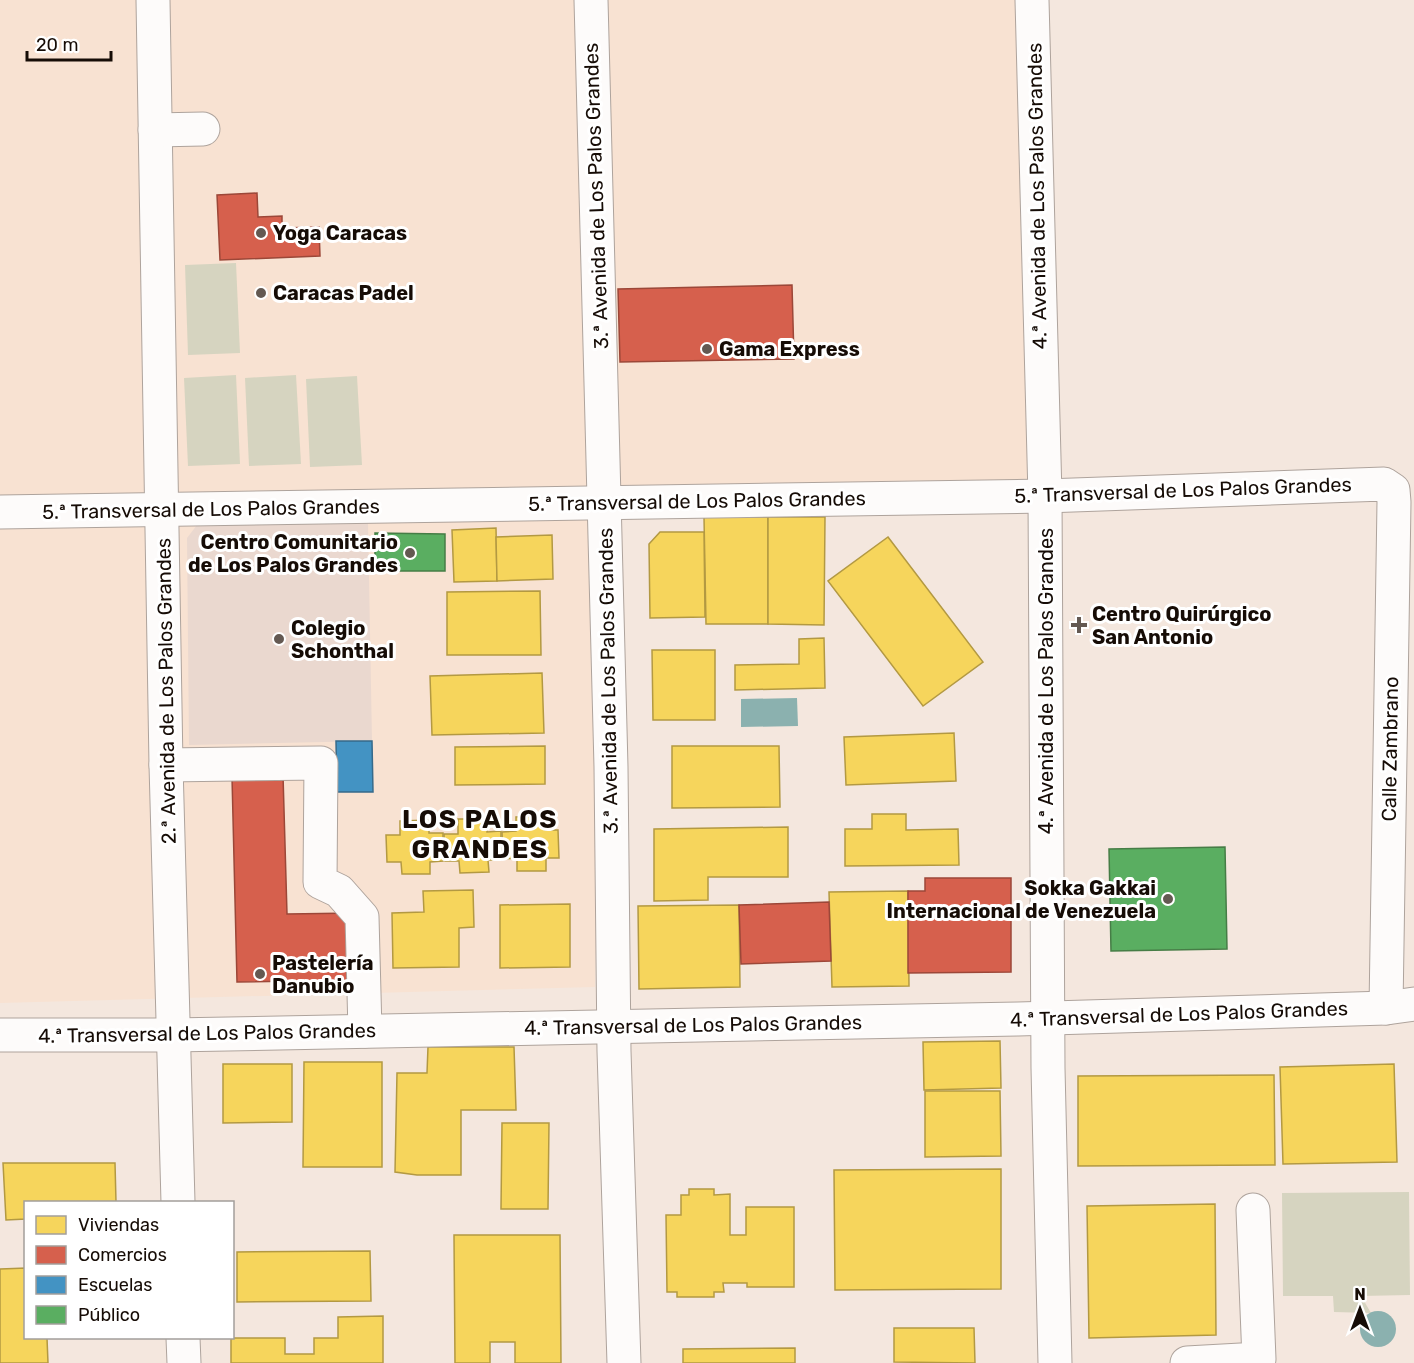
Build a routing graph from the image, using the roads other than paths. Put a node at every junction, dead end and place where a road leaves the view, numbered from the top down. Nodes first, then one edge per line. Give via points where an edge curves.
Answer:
1 (153, 0) edge
2 (591, 0) edge
3 (1032, 0) edge
4 (203, 129) dead end
5 (155, 130) junction
6 (1393, 490) joint
7 (1045, 496) junction
8 (604, 503) junction
9 (162, 509) junction
10 (0, 512) edge
11 (166, 765) junction
12 (1400, 1006) edge
13 (1048, 1018) junction
14 (614, 1026) junction
15 (365, 1031) junction
16 (0, 1035) edge
17 (172, 1035) junction
18 (178, 1201) edge
19 (1252, 1210) dead end
20 (183, 1339) edge
21 (184, 1363) edge
22 (624, 1363) edge
23 (1055, 1363) edge
24 (1187, 1363) edge

1 - 5 street, 2.ª Avenida de Los Palos Grandes
2 - 8 street, 3.ª Avenida de Los Palos Grandes
3 - 7 street, 4.ª Avenida de Los Palos Grandes
4 - 5 street
5 - 9 street, 2.ª Avenida de Los Palos Grandes
6 - 7 street, 5.ª Transversal de Los Palos Grandes via 1384,483
6 - 12 street, Calle Zambrano
7 - 8 street, 5.ª Transversal de Los Palos Grandes
7 - 13 street, 4.ª Avenida de Los Palos Grandes
8 - 9 street, 5.ª Transversal de Los Palos Grandes
8 - 14 street, 3.ª Avenida de Los Palos Grandes
9 - 10 street, 5.ª Transversal de Los Palos Grandes
9 - 11 street, 2.ª Avenida de Los Palos Grandes
11 - 15 street via 321,763 320,882 339,891 362,917
11 - 17 street, 2.ª Avenida de Los Palos Grandes
12 - 13 street, 4.ª Transversal de Los Palos Grandes
13 - 14 street, 4.ª Transversal de Los Palos Grandes
13 - 23 street, 4.ª Avenida de Los Palos Grandes
14 - 15 street, 4.ª Transversal de Los Palos Grandes
14 - 22 street, 3.ª Avenida de Los Palos Grandes
15 - 17 street, 4.ª Transversal de Los Palos Grandes
16 - 17 street, 4.ª Transversal de Los Palos Grandes
17 - 18 street, 2.ª Avenida de Los Palos Grandes
19 - 24 street via 1258,1359
20 - 21 street

